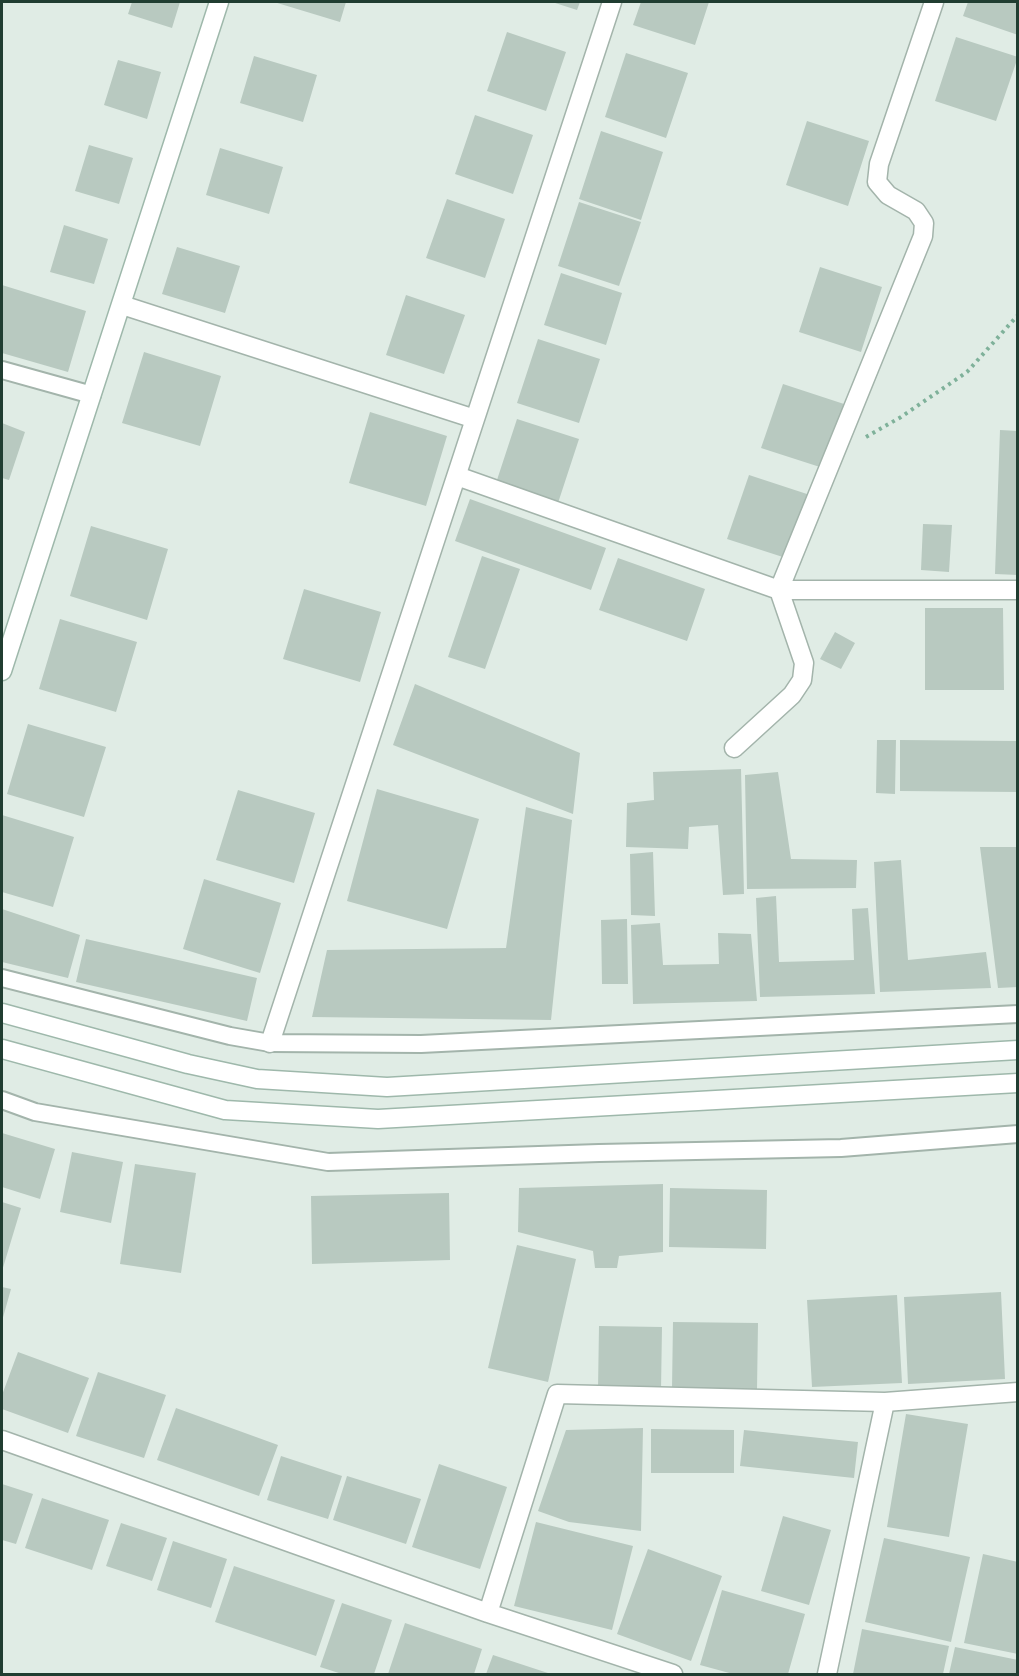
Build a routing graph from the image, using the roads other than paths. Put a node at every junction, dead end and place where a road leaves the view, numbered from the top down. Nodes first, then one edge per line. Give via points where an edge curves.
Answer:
1 (219, 2) edge
2 (612, 2) edge
3 (934, 2) edge
4 (122, 305) junction
5 (2, 370) edge
6 (92, 395) junction
7 (475, 419) junction
8 (457, 477) junction
9 (779, 590) junction
10 (1017, 590) edge
11 (2, 671) edge
12 (734, 748) dead end
13 (2, 978) edge
14 (2, 1013) edge
15 (1017, 1014) edge
16 (270, 1043) junction
17 (2, 1049) edge
18 (1017, 1050) edge
19 (1017, 1083) edge
20 (2, 1101) edge
21 (1017, 1134) edge
22 (1017, 1392) edge
23 (885, 1402) junction
24 (2, 1440) edge
25 (488, 1613) junction
26 (673, 1674) edge
27 (827, 1674) edge

1 - 4 street
2 - 7 street
3 - 9 street via 879,165 877,182 888,195 916,211 924,223 923,236
4 - 6 street
4 - 7 street
5 - 6 lane
6 - 11 street
7 - 8 street
8 - 9 street
8 - 16 street
9 - 10 street
9 - 12 street via 804,663 802,680 792,695
13 - 16 lane
14 - 18 street via 257,1079 387,1087
15 - 16 lane via 422,1044
17 - 19 street via 225,1110 378,1119
20 - 21 lane via 35,1112 328,1162 841,1148
22 - 23 street
23 - 25 street via 556,1394
23 - 27 street
24 - 25 street
25 - 26 street

